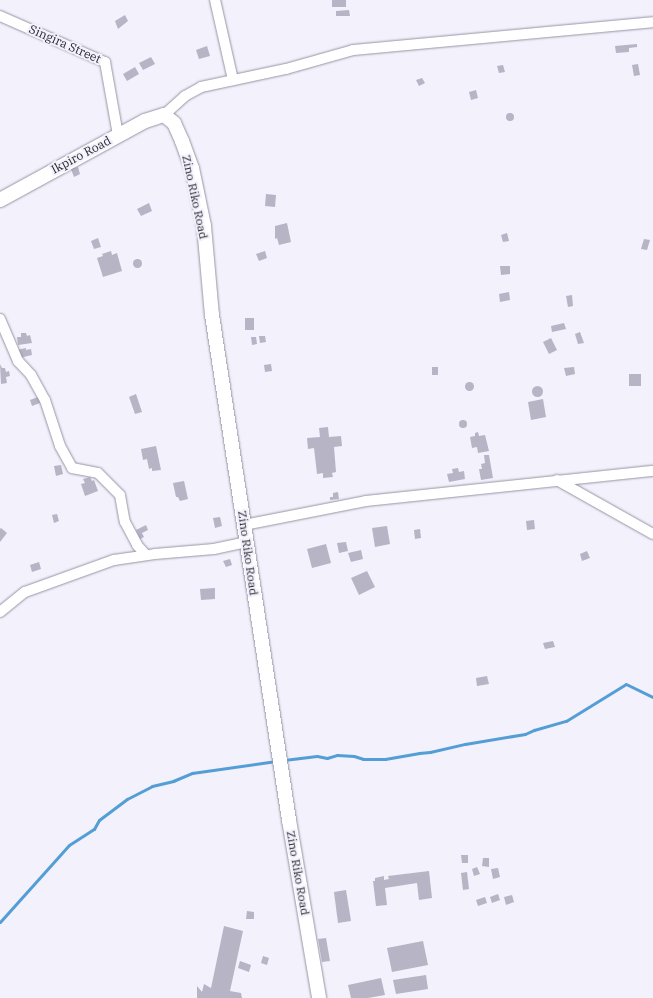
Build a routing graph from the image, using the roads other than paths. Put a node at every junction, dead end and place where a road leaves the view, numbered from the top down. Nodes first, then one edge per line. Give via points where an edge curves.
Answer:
1 (215, 0) edge
2 (0, 16) edge
3 (653, 22) edge
4 (232, 80) junction
5 (164, 115) junction
6 (118, 135) junction
7 (0, 200) edge
8 (0, 319) edge
9 (653, 471) edge
10 (557, 480) junction
11 (244, 525) junction
12 (653, 534) edge
13 (246, 542) junction
14 (146, 555) junction
15 (0, 612) edge
16 (319, 998) edge

1 - 4 street
2 - 6 street, Singira Street via 105,62
3 - 4 street via 353,50 286,69
4 - 5 street via 201,87
5 - 6 street, Ikpiro Road via 145,121
5 - 11 street, Zino Riko Road via 174,123 192,168 204,226 212,315
6 - 7 street, Ikpiro Road
8 - 14 street via 18,361 31,375 45,400 60,446 72,468 98,473 120,495 124,522
9 - 10 street
10 - 11 street via 366,501
10 - 12 street
11 - 13 street, Zino Riko Road
13 - 14 street via 214,549
13 - 16 street, Zino Riko Road
14 - 15 street via 114,560 25,592

